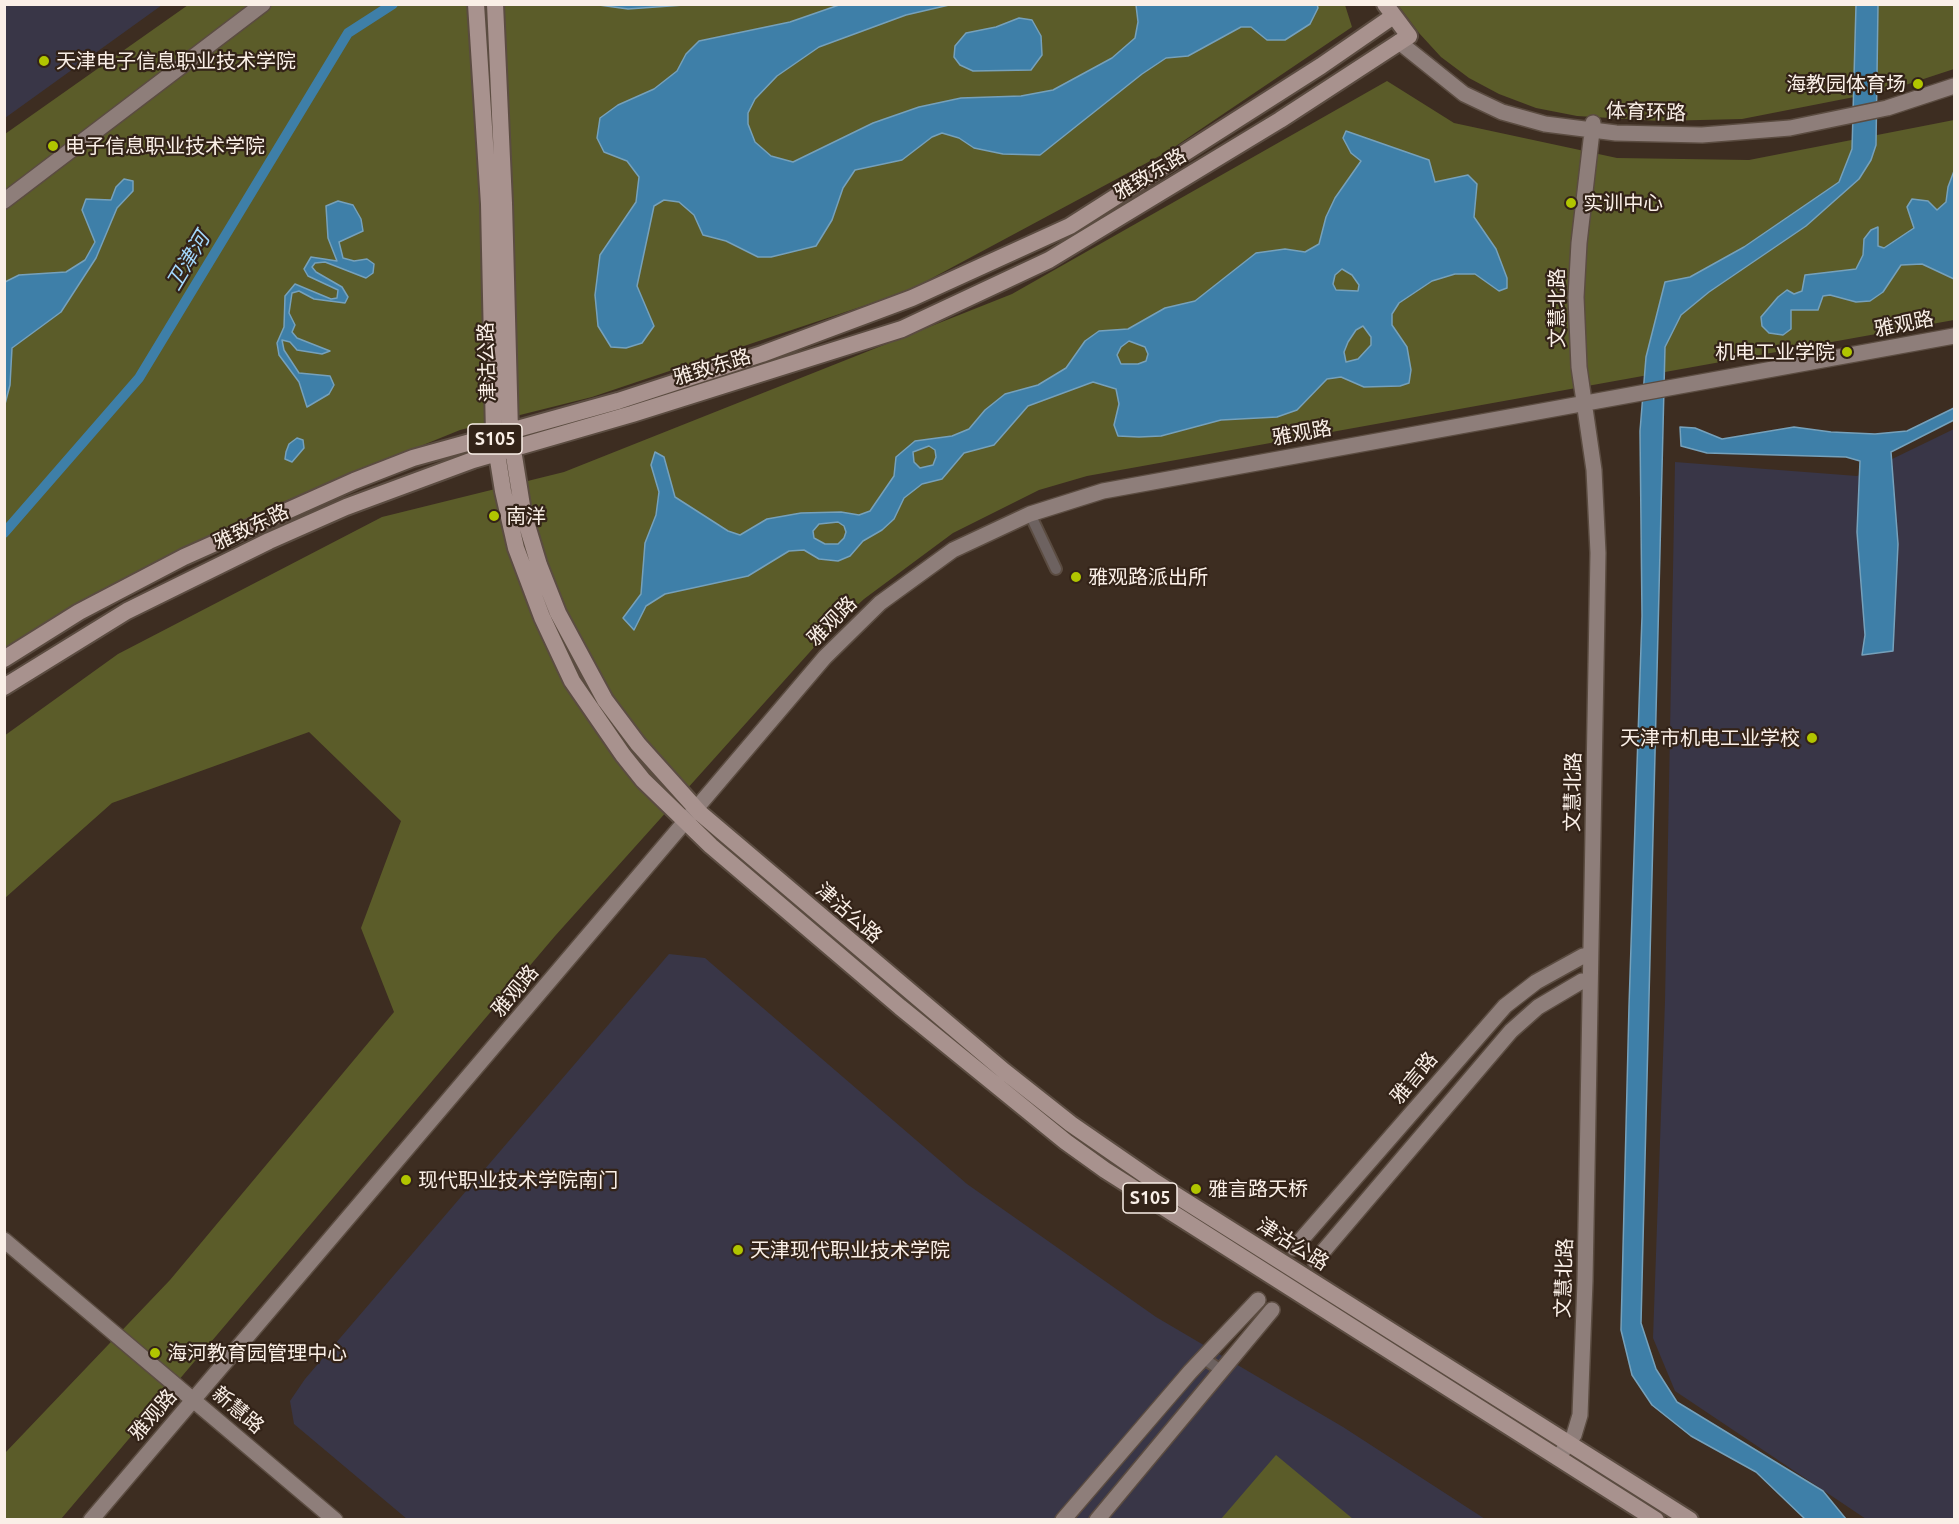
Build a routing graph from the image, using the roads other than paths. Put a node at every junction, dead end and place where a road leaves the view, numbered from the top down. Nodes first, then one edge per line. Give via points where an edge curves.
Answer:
1 (254, 4) edge
2 (263, 4) edge
3 (476, 4) edge
4 (495, 4) edge
5 (1374, 4) edge
6 (1387, 14) edge
7 (1404, 39) junction
8 (1954, 76) edge
9 (1954, 86) edge
10 (1886, 103) junction
11 (1588, 126) junction
12 (4, 193) edge
13 (4, 201) edge
14 (1954, 336) edge
15 (1954, 342) edge
16 (1679, 390) junction
17 (1581, 407) junction
18 (502, 433) junction
19 (504, 452) junction
20 (1031, 517) junction
21 (1056, 569) dead end
22 (4, 659) edge
23 (4, 687) edge
24 (698, 811) junction
25 (686, 824) junction
26 (1583, 957) junction
27 (1582, 981) junction
28 (4, 1240) edge
29 (1294, 1248) dead end
30 (4, 1252) edge
31 (1315, 1262) dead end
32 (1257, 1300) dead end
33 (1272, 1310) dead end
34 (1203, 1358) junction
35 (1222, 1371) junction
36 (193, 1399) junction
37 (1566, 1441) junction
38 (1554, 1456) junction
39 (91, 1520) edge
40 (100, 1520) edge
41 (320, 1520) edge
42 (334, 1520) edge
43 (1064, 1520) edge
44 (1097, 1520) edge
45 (1656, 1520) edge
46 (1690, 1520) edge

1 - 12 main road
2 - 13 main road
3 - 18 main road, 津沽公路 / S105
4 - 18 main road, 津沽公路 / S105
5 - 6 main road, 体育环路
6 - 7 main road, 体育环路
6 - 18 main road, 雅致东路 via 1321,66 1070,226 912,298 762,354 618,401
7 - 11 main road, 体育环路 via 1444,80 1482,103 1525,119
7 - 19 main road, 雅致东路 via 1280,120 1049,260 902,329
8 - 10 main road, 体育环路
9 - 10 main road, 体育环路
10 - 11 main road, 体育环路 via 1847,113 1724,126
11 - 17 main road, 文慧北路 via 1568,294 1570,352
14 - 16 main road, 雅观路
15 - 16 main road, 雅观路
16 - 17 main road, 雅观路
17 - 20 main road, 雅观路 via 1135,490
17 - 26 main road, 文慧北路 via 1589,516
17 - 37 main road, 文慧北路 via 1594,470 1597,668 1580,1415
18 - 19 main road, 津沽公路 / S105
18 - 22 main road, 雅致东路 via 413,458 237,531 89,607
19 - 23 main road, 雅致东路 via 394,488 269,541 127,610
19 - 24 main road, 津沽公路 / S105 via 558,614 605,700
19 - 25 main road, 津沽公路 / S105 via 511,527 526,581 572,681 623,755
20 - 21 street
20 - 24 main road, 雅观路 via 957,555 865,623
24 - 25 main road, 雅观路
24 - 37 main road, 津沽公路 / S105 via 1071,1124 1155,1182
25 - 36 main road, 雅观路
25 - 38 main road, 津沽公路 / S105 via 900,1007 1105,1170
26 - 27 main road, 文慧北路
26 - 29 main road, 雅言路 via 1536,982 1505,1006
27 - 31 main road via 1538,1007 1511,1032
27 - 37 main road, 文慧北路 via 1573,1407
28 - 36 main road, 新慧路
30 - 36 main road, 新慧路
32 - 34 main road
33 - 35 main road
34 - 35 street
34 - 43 main road
35 - 44 main road
36 - 39 main road, 雅观路
36 - 40 main road, 雅观路
36 - 41 main road, 新慧路
36 - 42 main road, 新慧路
37 - 38 main road, 文慧北路
37 - 46 main road, 津沽公路 / S105
38 - 45 main road, 津沽公路 / S105

